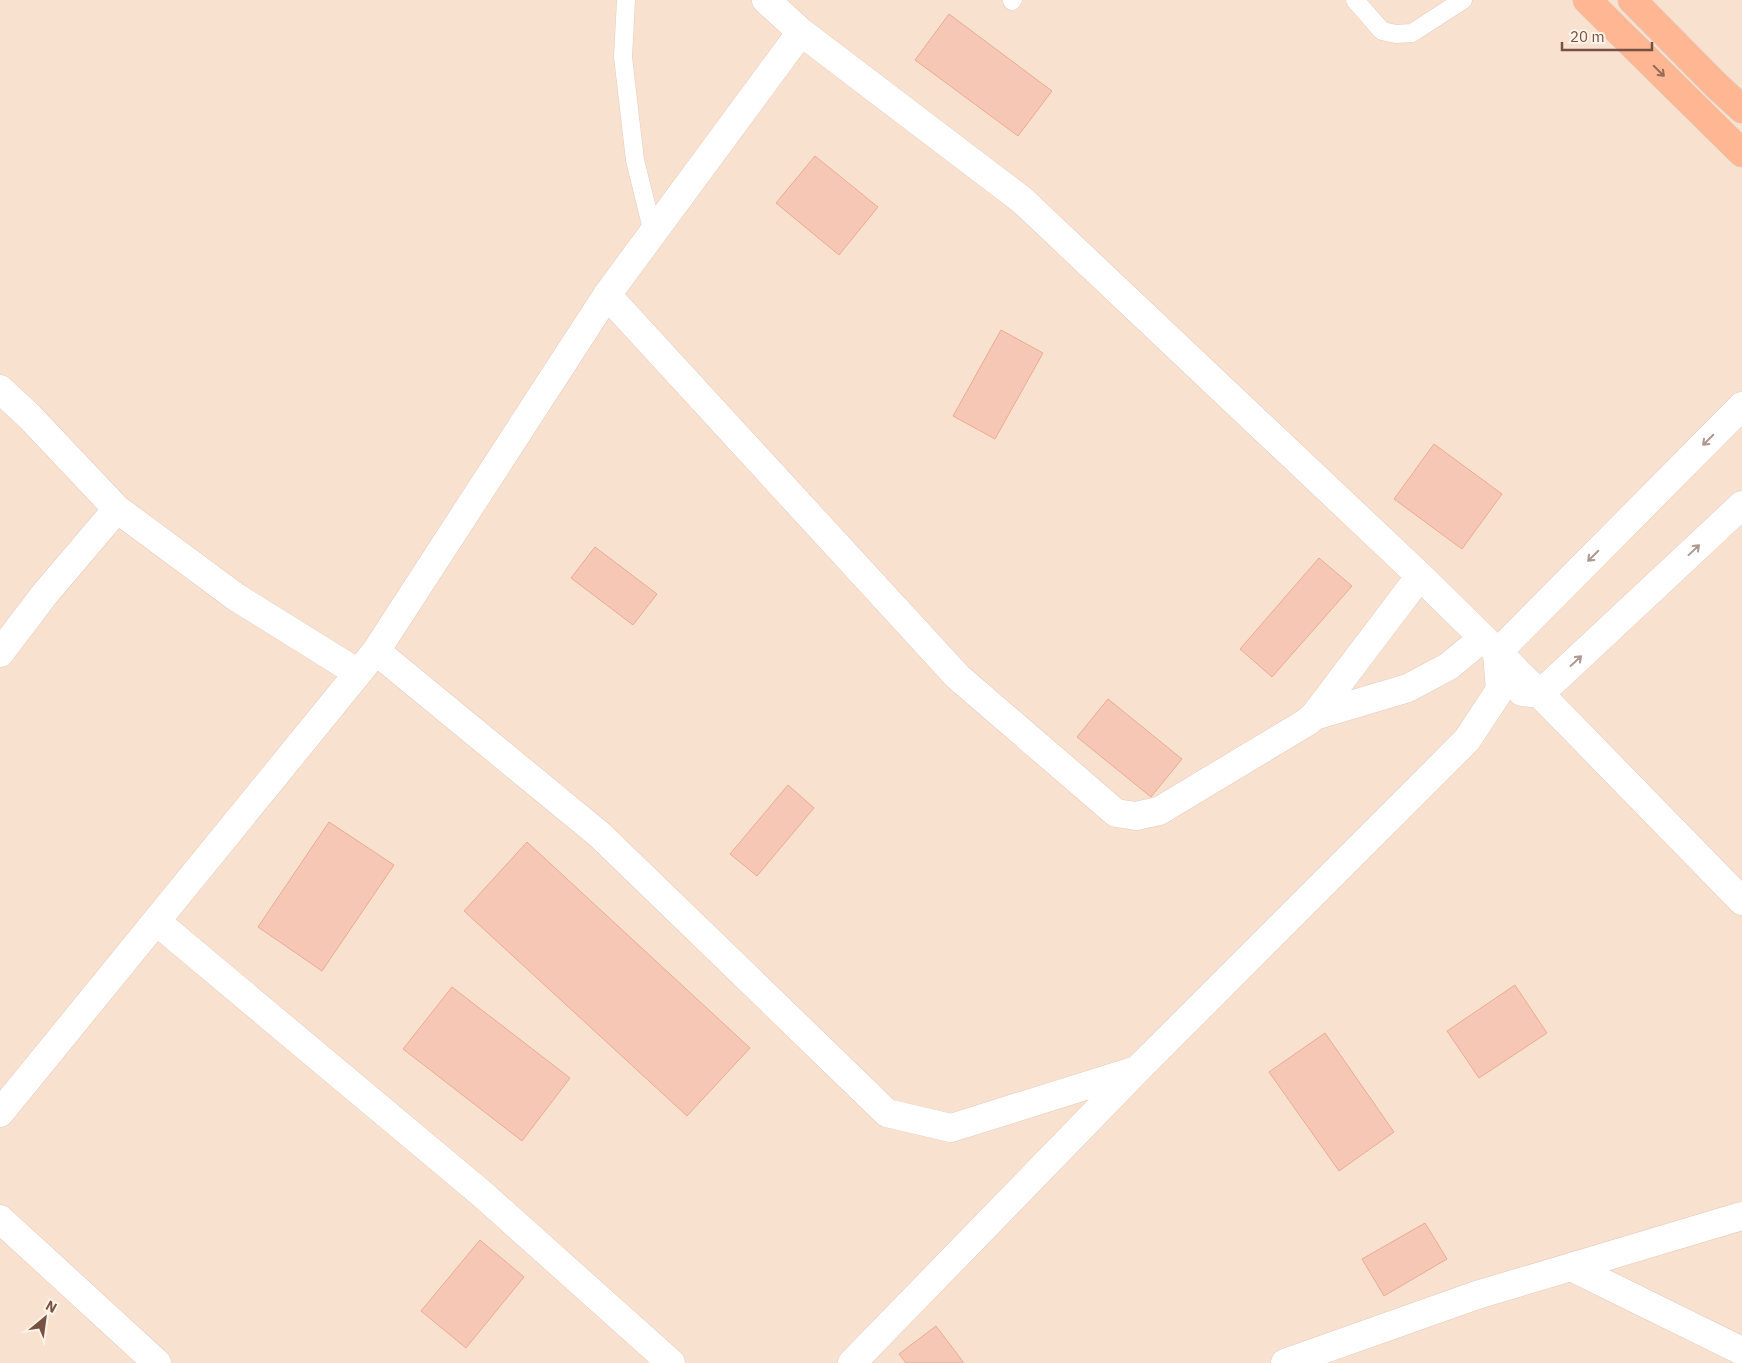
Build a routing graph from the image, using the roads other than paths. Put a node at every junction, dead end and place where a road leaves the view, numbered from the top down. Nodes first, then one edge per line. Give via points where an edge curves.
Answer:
1 (626, 0) edge
2 (766, 0) edge
3 (1355, 0) edge
4 (1463, 0) edge
5 (1587, 0) edge
6 (1632, 0) edge
7 (801, 32) junction
8 (1742, 109) edge
9 (1742, 153) edge
10 (653, 233) junction
11 (607, 295) junction
12 (0, 389) edge
13 (1742, 406) edge
14 (1742, 505) edge
15 (117, 508) junction
16 (1420, 576) junction
17 (1490, 645) junction
18 (376, 651) junction
19 (0, 653) edge
20 (358, 674) junction
21 (1500, 690) junction
22 (1540, 694) junction
23 (1314, 716) junction
24 (1742, 901) edge
25 (157, 922) junction
26 (1137, 1070) junction
27 (0, 1113) edge
28 (1742, 1216) edge
29 (0, 1218) edge
30 (1571, 1267) junction
31 (1742, 1351) edge
32 (157, 1363) edge
33 (671, 1363) edge
34 (852, 1363) edge
35 (1287, 1363) edge

1 - 10 lane via 623,57 634,160
2 - 7 street
3 - 4 lane via 1382,31 1396,34 1412,33
5 -> 9 highway
6 - 8 highway
7 - 10 street
7 - 16 street via 1022,200
10 - 11 street
11 - 18 street
11 - 23 street via 958,677 1116,813 1136,816 1159,811
12 - 15 street
13 -> 17 street
22 -> 14 street
15 - 19 street
15 - 20 street via 236,597
16 - 17 street
16 - 23 street
17 - 21 street
17 - 22 street
17 - 23 street via 1408,688
18 - 20 street
18 - 26 street via 600,835 887,1113 951,1128
20 - 25 street
21 - 22 street
21 - 26 street via 1467,740
22 - 24 street
25 - 27 street
25 - 33 street via 481,1193
26 - 34 street
28 - 30 street
29 - 32 street
30 - 31 street
30 - 35 street via 1477,1295

